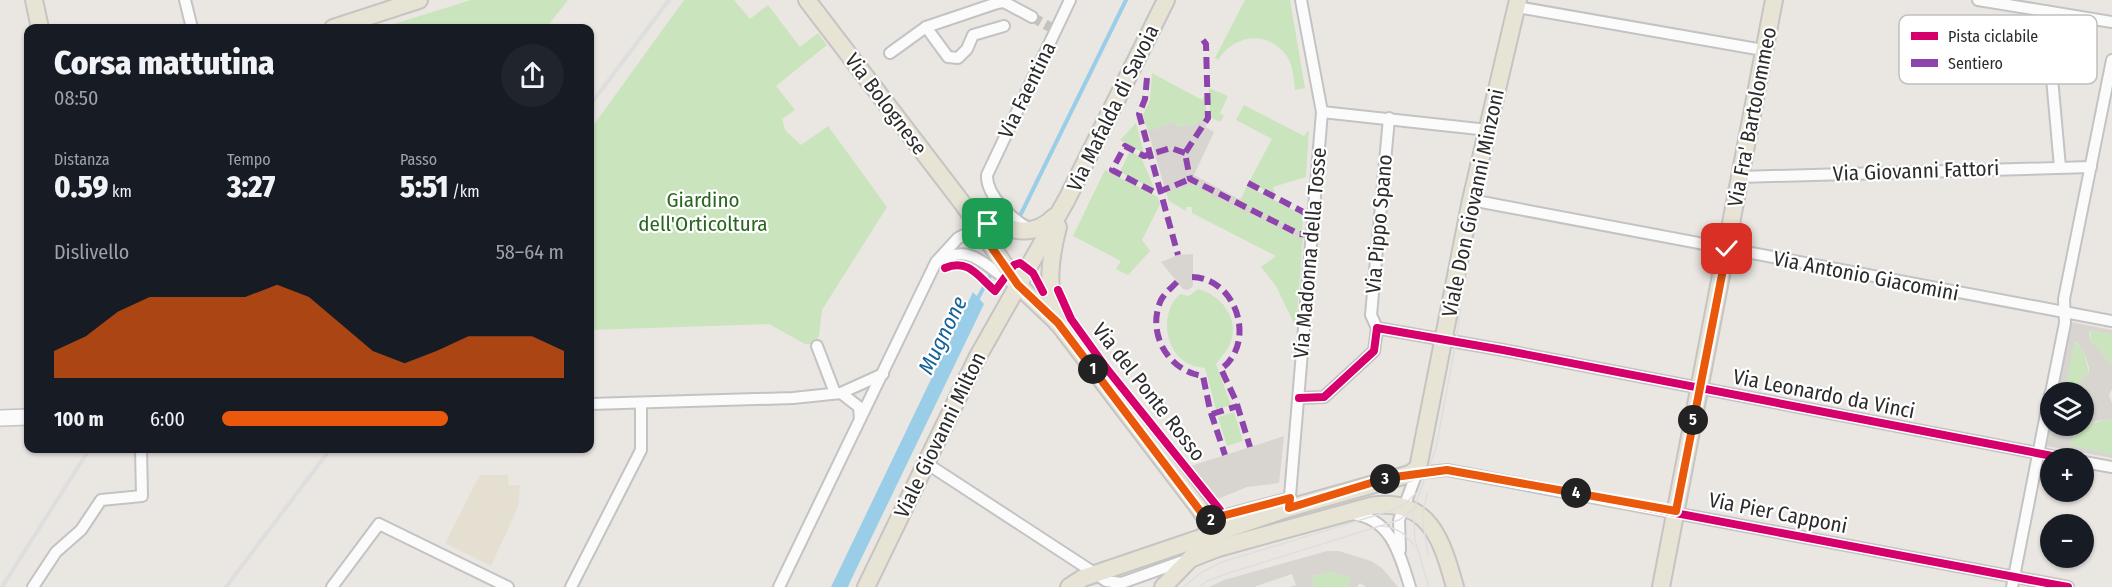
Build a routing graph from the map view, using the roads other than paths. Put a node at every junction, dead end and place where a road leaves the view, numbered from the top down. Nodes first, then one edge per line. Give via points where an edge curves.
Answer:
1 (34, 0) edge
2 (185, 0) edge
3 (419, 0) edge
4 (807, 0) edge
5 (1070, 0) edge
6 (1302, 0) edge
7 (1774, 0) edge
8 (1978, 0) edge
9 (1518, 4) edge
10 (1162, 5) edge
11 (2039, 7) edge
12 (2078, 15) edge
13 (1032, 17) tunnel mouth
14 (2097, 19) edge
15 (2112, 22) edge
16 (39, 24) edge
17 (191, 24) edge
18 (345, 24) edge
19 (1004, 26) dead end
20 (926, 27) junction
21 (1763, 50) junction
22 (890, 52) dead end
23 (2112, 60) edge
24 (2049, 84) edge
25 (1322, 112) junction
26 (1389, 118) junction
27 (1488, 130) junction
28 (2060, 167) junction
29 (2091, 167) junction
30 (1740, 177) junction
31 (1067, 200) junction
32 (1472, 201) junction
33 (982, 225) junction
34 (1028, 230) junction
35 (1727, 249) junction
36 (936, 262) junction
37 (1004, 271) junction
38 (1018, 285) junction
39 (2066, 312) junction
40 (2112, 321) edge
41 (1058, 323) junction
42 (1377, 328) junction
43 (1444, 339) junction
44 (817, 346) dead end
45 (883, 374) junction
46 (2053, 382) edge
47 (1700, 388) junction
48 (838, 393) junction
49 (1299, 398) junction
50 (641, 403) junction
51 (594, 404) edge
52 (24, 417) edge
53 (0, 418) edge
54 (858, 425) junction
55 (2042, 436) edge
56 (141, 453) edge
57 (2038, 453) junction
58 (926, 463) junction
59 (2094, 464) edge
60 (2112, 467) edge
61 (1416, 470) junction
62 (1290, 503) junction
63 (1403, 507) junction
64 (1676, 511) junction
65 (1339, 515) junction
66 (1207, 528) junction
67 (1190, 559) junction
68 (1401, 560) junction
69 (1096, 574) junction
70 (2014, 582) edge
71 (1118, 585) edge
72 (33, 587) edge
73 (332, 587) edge
74 (508, 587) edge
75 (571, 587) edge
76 (779, 587) edge
77 (866, 587) edge
78 (1069, 587) edge
79 (1163, 587) edge
80 (1410, 587) edge
81 (1455, 587) edge
82 (1661, 587) edge
83 (2068, 587) edge

1 - 16 main road
2 - 17 street
3 - 18 main road
4 - 33 main road, Via Bolognese
5 - 34 street, Via Faentina via 1053,28 987,180 995,196
6 - 25 street, Via Madonna della Tosse
7 - 21 main road, Via Fra' Bartolommeo
8 - 11 street
9 - 21 street
9 - 27 main road, Viale Don Giovanni Minzoni
10 - 31 main road, Via Mafalda di Savoia
11 - 12 street
13 - 20 street via 1004,2
14 - 15 street
19 - 20 street via 973,35 967,49 957,58 948,57
20 - 22 street
21 - 30 main road, Via Fra' Bartolommeo
23 - 29 street
24 - 28 street
25 - 26 street
25 - 49 street, Via Madonna della Tosse
26 - 27 street
26 - 42 street, Via Pippo Spano via 1371,315
27 - 32 main road, Viale Don Giovanni Minzoni
28 - 29 street, Via Giovanni Fattori
28 - 30 street, Via Giovanni Fattori
29 - 39 street via 2064,298
30 - 35 main road, Via Fra' Bartolommeo
31 - 34 main road via 1048,223
31 - 38 main road, Via Mafalda di Savoia
31 - 41 main road, Via Mafalda di Savoia via 1050,267 1050,295
32 - 35 street, Via Antonio Giacomini
32 - 43 main road, Viale Don Giovanni Minzoni
33 - 34 main road
33 - 36 street via 958,238
33 - 37 main road, Via del Ponte Rosso
35 - 39 street, Via Antonio Giacomini
35 - 47 main road, Via Fra' Bartolommeo
36 - 37 street via 963,254
36 - 45 street
37 - 38 main road, Via del Ponte Rosso
38 - 41 main road, Via del Ponte Rosso
38 - 58 main road, Viale Giovanni Milton
39 - 40 street, Via Antonio Giacomini
39 - 46 street
41 - 66 main road, Via del Ponte Rosso
42 - 43 street
42 - 49 street, Via Pippo Spano via 1374,351 1324,397
43 - 47 street, Via Leonardo da Vinci
43 - 61 main road, Viale Don Giovanni Minzoni
44 - 48 street
45 - 48 street
45 - 54 street
47 - 57 street, Via Leonardo da Vinci
47 - 64 main road, Via Fra' Bartolommeo
48 - 50 street
48 - 54 street via 858,407
49 - 62 street, Via Madonna della Tosse
50 - 51 street
50 - 75 street via 641,450
52 - 53 street
54 - 76 street
55 - 57 street
56 - 72 street via 142,496 101,500 81,530 56,552
57 - 70 street
58 - 69 street
58 - 77 main road, Viale Giovanni Milton
59 - 60 street
61 - 62 main road
61 - 63 street
61 - 64 street, Via Pier Capponi via 1447,470
62 - 66 main road
63 - 65 main road via 1378,505
63 - 68 street via 1398,530
63 - 81 main road via 1422,516 1434,528
64 - 70 street, Via Pier Capponi
64 - 82 main road, Via Fra' Bartolommeo
65 - 67 main road
65 - 68 street via 1365,516 1379,523 1388,531
66 - 67 main road
66 - 69 main road
67 - 71 street
67 - 79 main road
68 - 80 street
69 - 71 street
69 - 78 main road
70 - 83 street, Via Pier Capponi
73 - 74 street via 379,524

